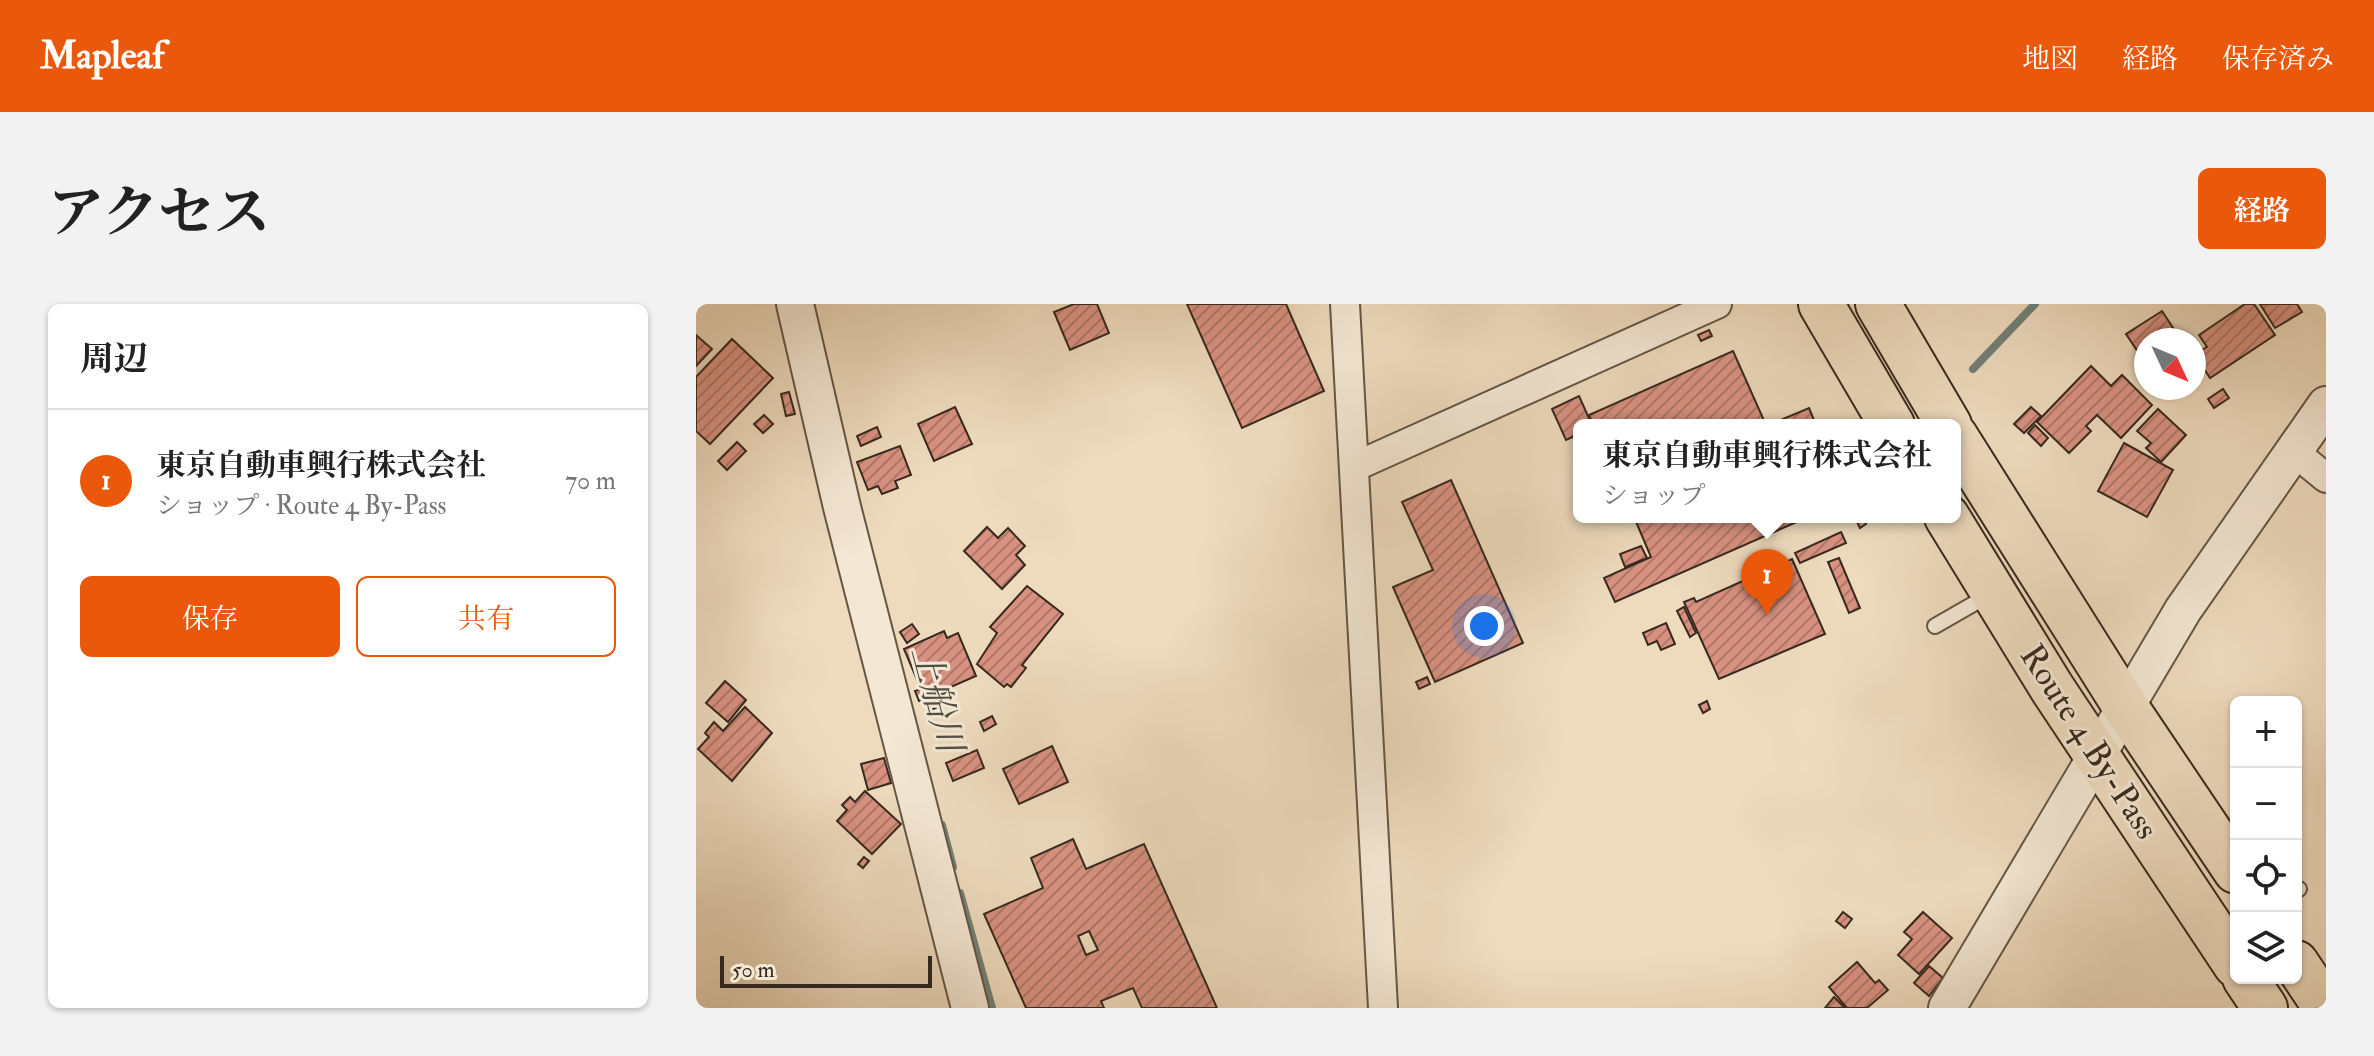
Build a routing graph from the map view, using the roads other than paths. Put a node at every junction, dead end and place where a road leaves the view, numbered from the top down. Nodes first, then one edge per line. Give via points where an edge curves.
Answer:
1 (795, 304) edge
2 (1345, 304) edge
3 (1717, 304) edge
4 (1821, 304) edge
5 (1878, 304) edge
6 (2326, 405) edge
7 (1888, 419) edge
8 (1945, 419) edge
9 (1961, 446) edge
10 (2292, 450) junction
11 (1354, 467) junction
12 (2326, 478) edge
13 (1951, 523) edge
14 (1993, 593) junction
15 (1935, 626) dead end
16 (2125, 706) junction
17 (2097, 755) junction
18 (2227, 850) edge
19 (2230, 956) edge
20 (2302, 972) edge
21 (2249, 984) edge
22 (970, 1008) edge
23 (1383, 1008) edge
24 (1947, 1008) edge
25 (2265, 1008) edge
26 (2326, 1008) edge

1 - 22 street
2 - 11 street
3 - 11 street
4 - 7 highway
5 - 8 highway
6 - 10 street
9 - 16 highway, Route 4 By-Pass
10 - 12 street
10 - 16 street
11 - 23 street
13 - 14 highway, Route 4 By-Pass
14 - 15 lane
14 - 17 highway, Route 4 By-Pass
16 - 17 street
16 - 18 highway, Route 4 By-Pass
17 - 19 highway, Route 4 By-Pass
17 - 24 street
20 - 26 highway
21 - 25 highway

